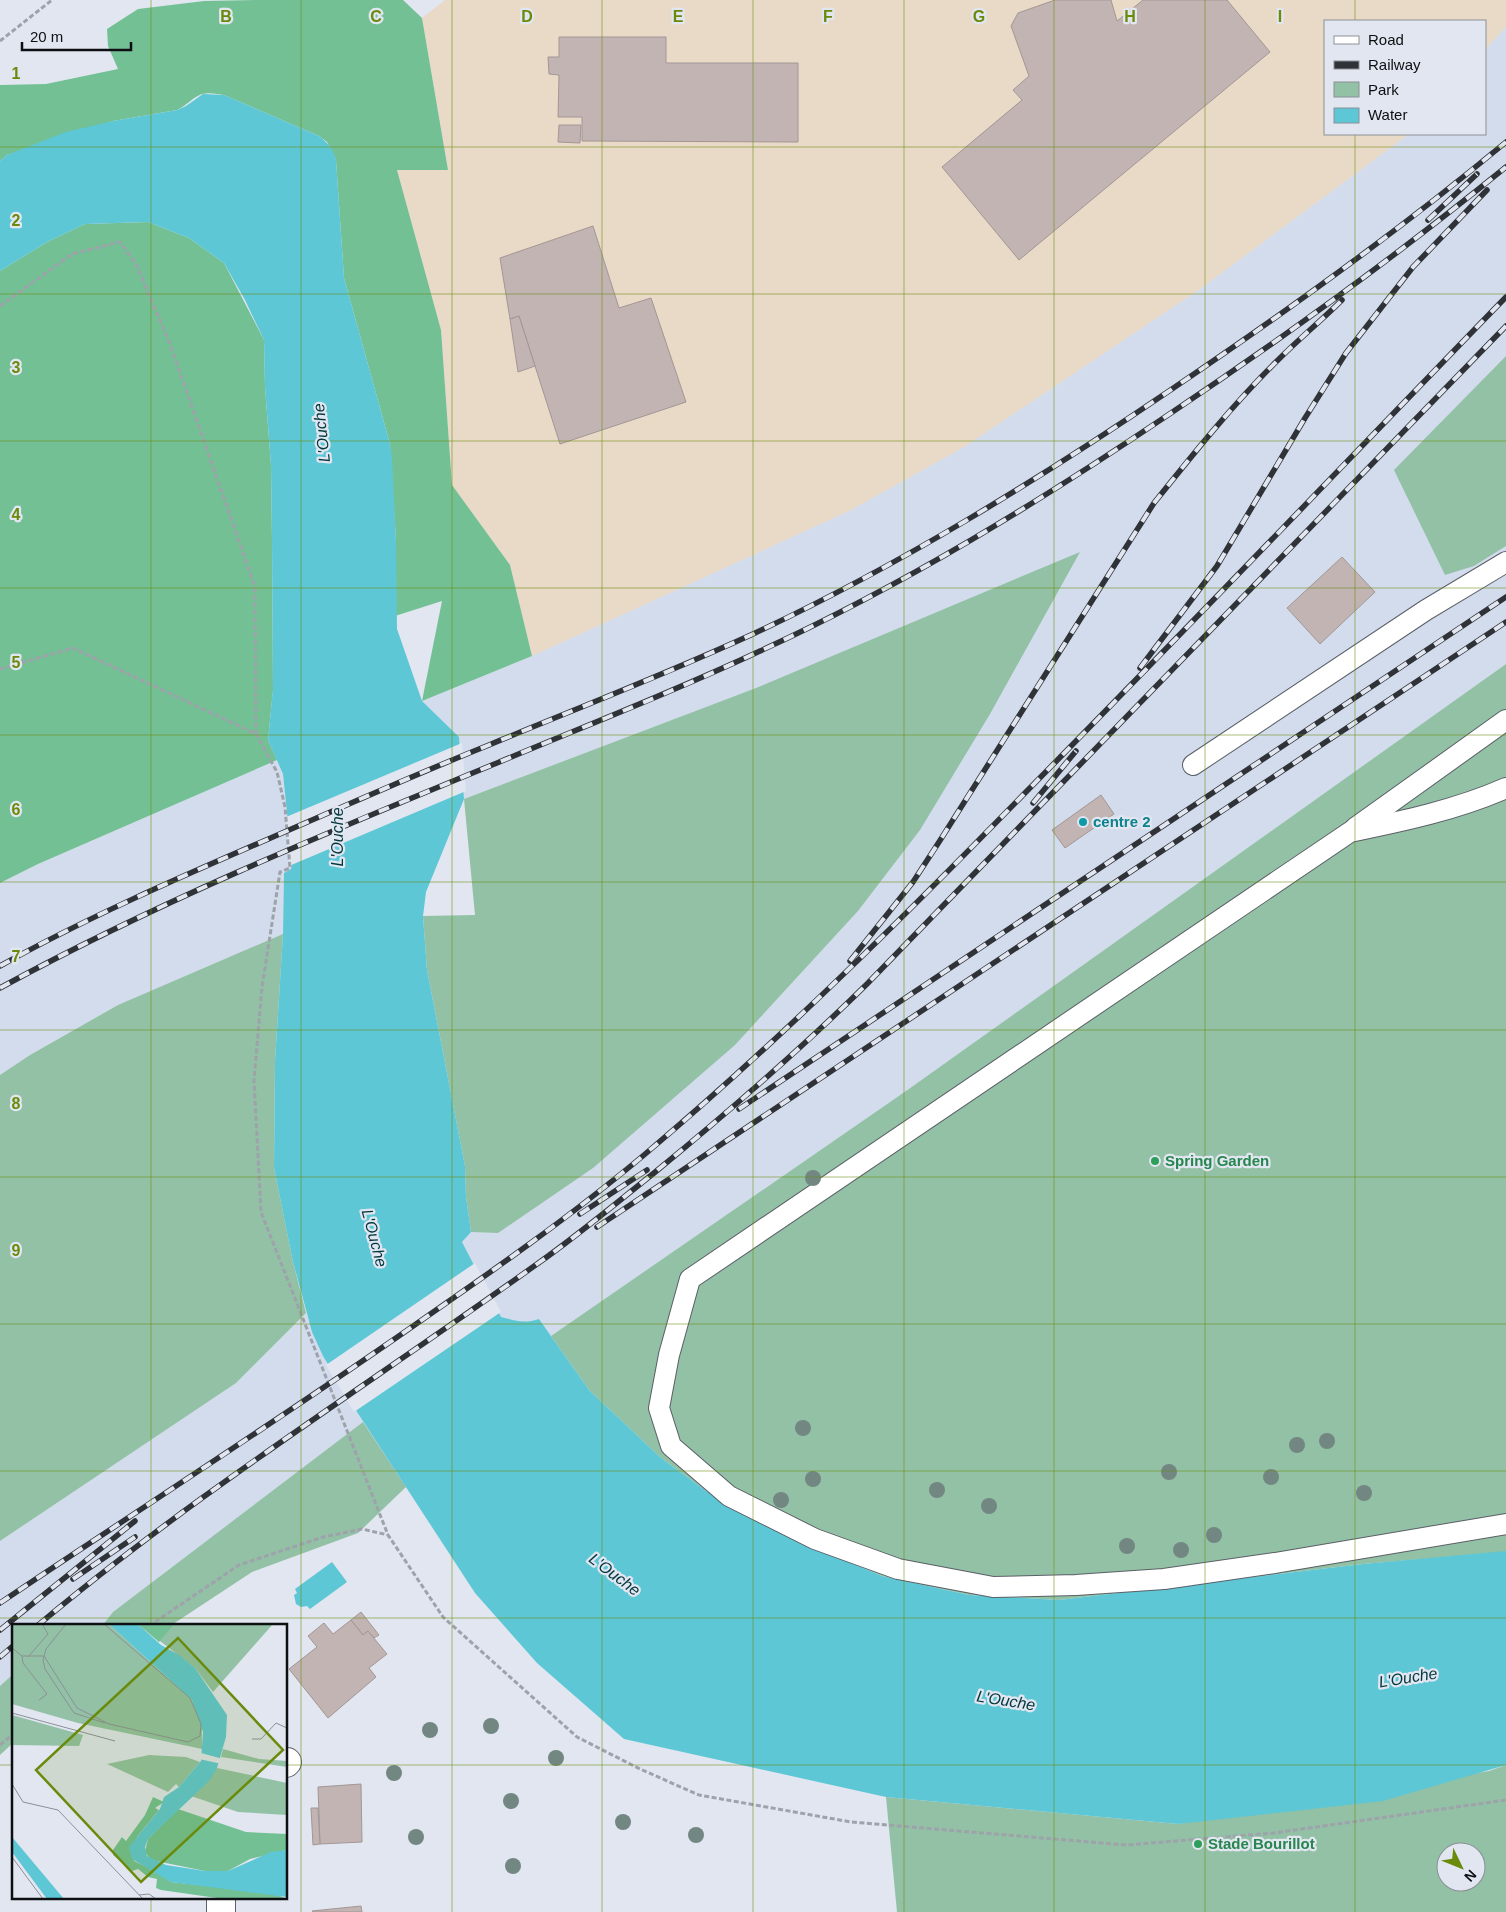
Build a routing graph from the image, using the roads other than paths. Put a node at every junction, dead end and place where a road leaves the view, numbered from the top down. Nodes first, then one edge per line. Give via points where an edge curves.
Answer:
1 (1506, 562) edge
2 (1506, 720) edge
3 (1193, 765) dead end
4 (1506, 788) edge
5 (1350, 832) junction
6 (1506, 1524) edge

1 - 3 lane via 1426,610
2 - 5 lane
4 - 5 lane via 1477,801
5 - 6 lane via 690,1278 668,1355 659,1408 671,1446 729,1496 815,1538 898,1569 993,1587 1164,1579

